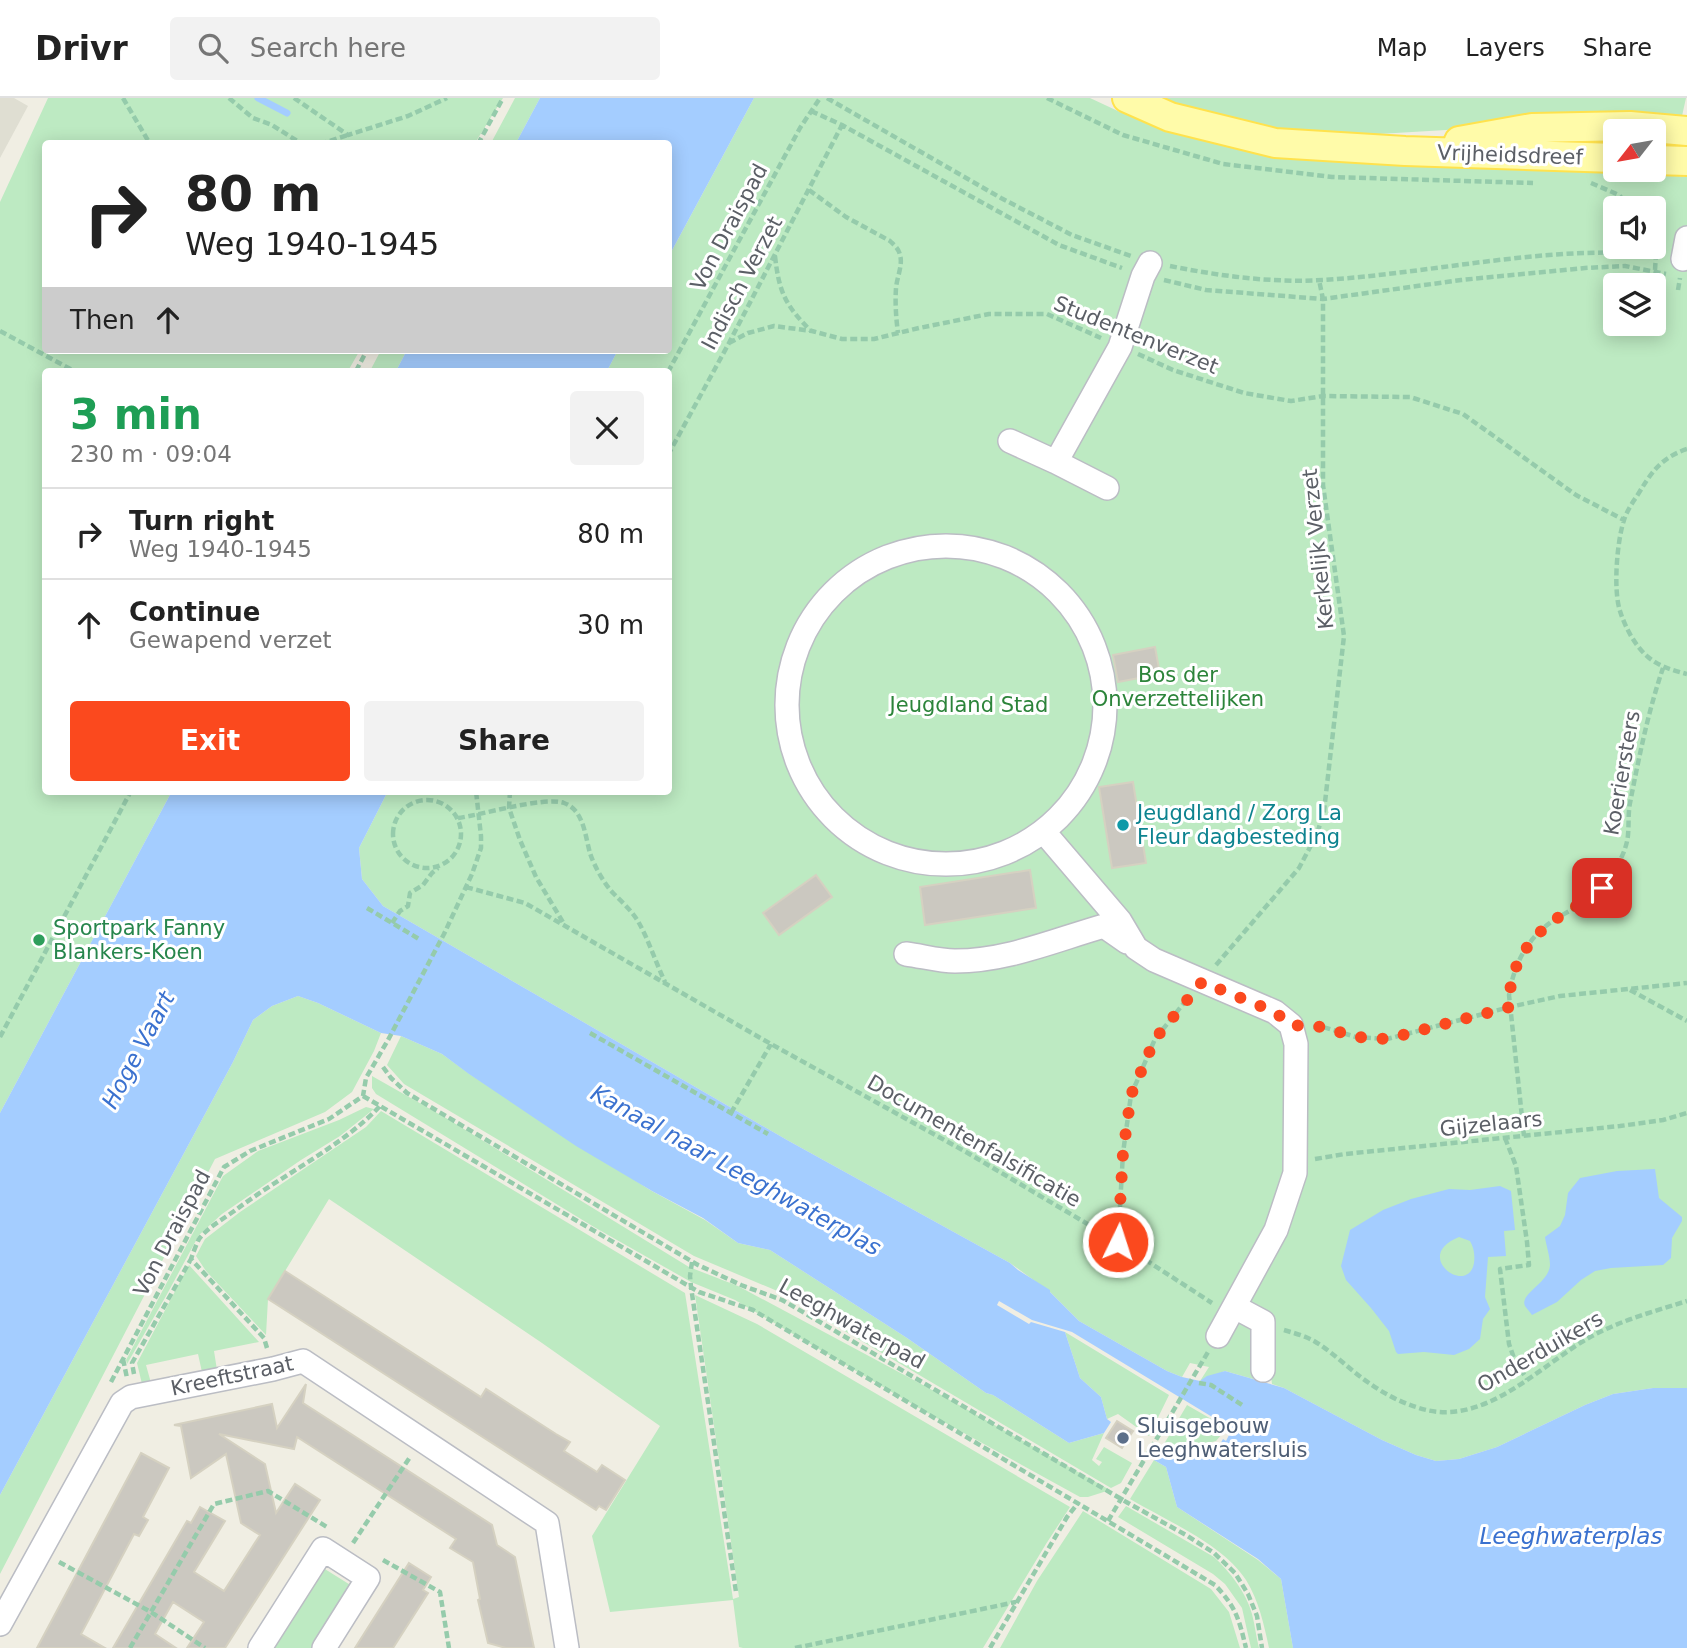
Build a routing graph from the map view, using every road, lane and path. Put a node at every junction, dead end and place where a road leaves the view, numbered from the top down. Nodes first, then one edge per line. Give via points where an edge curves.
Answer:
1 (123, 98) edge
2 (229, 98) edge
3 (293, 98) edge
4 (447, 98) edge
5 (503, 98) edge
6 (820, 98) edge
7 (827, 98) edge
8 (1127, 98) edge
9 (811, 111) junction
10 (842, 125) junction
11 (1687, 131) edge
12 (348, 135) junction
13 (148, 140) edge
14 (296, 140) edge
15 (332, 140) edge
16 (480, 140) edge
17 (1405, 150) junction
18 (1603, 158) edge
19 (1666, 160) edge
20 (1687, 161) edge
21 (809, 190) junction
22 (1603, 251) edge
23 (775, 256) junction
24 (1656, 259) edge
25 (1681, 263) edge
26 (1147, 269) junction
27 (1655, 270) junction
28 (1320, 280) junction
29 (1678, 290) dead end
30 (1323, 299) junction
31 (0, 331) edge
32 (812, 331) junction
33 (898, 333) junction
34 (729, 343) junction
35 (1120, 347) junction
36 (42, 354) edge
37 (43, 354) edge
38 (68, 368) edge
39 (670, 368) edge
40 (1323, 396) junction
41 (1010, 441) dead end
42 (672, 448) edge
43 (1687, 449) edge
44 (1056, 462) junction
45 (1108, 488) dead end
46 (1624, 520) junction
47 (1663, 668) junction
48 (1687, 674) edge
49 (129, 795) edge
50 (476, 795) edge
51 (510, 795) edge
52 (509, 808) junction
53 (479, 815) junction
54 (458, 818) junction
55 (1044, 832) junction
56 (441, 865) junction
57 (466, 887) junction
58 (367, 908) dead end
59 (392, 923) junction
60 (564, 925) junction
61 (419, 939) dead end
62 (1136, 948) junction
63 (906, 954) dead end
64 (1202, 982) junction
65 (1687, 982) edge
66 (666, 985) junction
67 (1629, 989) junction
68 (1510, 1007) junction
69 (1687, 1021) edge
70 (1291, 1025) junction
71 (590, 1033) dead end
72 (0, 1037) edge
73 (771, 1044) junction
74 (383, 1067) dead end
75 (363, 1096) junction
76 (380, 1106) junction
77 (731, 1113) junction
78 (1687, 1113) edge
79 (768, 1134) dead end
80 (1524, 1136) junction
81 (1505, 1138) junction
82 (1296, 1162) junction
83 (1118, 1242) junction
84 (191, 1259) junction
85 (692, 1262) junction
86 (691, 1287) junction
87 (1687, 1301) edge
88 (1233, 1310) junction
89 (1263, 1322) junction
90 (1218, 1336) joint
91 (123, 1358) dead end
92 (273, 1369) junction
93 (1263, 1370) dead end
94 (1527, 1379) junction
95 (1199, 1383) dead end
96 (136, 1385) dead end
97 (1242, 1405) dead end
98 (421, 1440) junction
99 (1122, 1499) junction
100 (1079, 1502) junction
101 (1108, 1521) junction
102 (40, 1551) junction
103 (344, 1563) junction
104 (736, 1592) dead end
105 (1016, 1602) junction
106 (0, 1623) edge
107 (205, 1648) edge
108 (260, 1648) edge
109 (324, 1648) edge
110 (567, 1648) edge
111 (795, 1648) edge
112 (990, 1648) edge
113 (1245, 1648) edge
114 (1262, 1648) edge

1 - 13 path
2 - 14 path via 253,118
3 - 12 path
4 - 12 path
5 - 16 path
6 - 9 path, Von Draispad
7 - 26 path via 1001,198
8 - 17 main road, Vrijheidsdreef via 1170,117 1275,143
9 - 10 path
9 - 39 path, Von Draispad
10 - 21 path, Indisch Verzet
10 - 26 path via 1059,245
11 - 17 main road, Vrijheidsdreef via 1630,126 1532,128
12 - 15 path
17 - 18 main road, Vrijheidsdreef
19 - 20 main road
21 - 23 path, Indisch Verzet
21 - 33 path via 896,247 900,254 895,312
22 - 28 path
23 - 32 path via 778,282 792,312
23 - 34 path, Indisch Verzet
24 - 27 path
25 - 27 path
25 - 29 path
26 - 28 path
26 - 30 path via 1206,290
26 - 35 street
27 - 30 path via 1585,268
28 - 30 path, Kerkelijk Verzet
30 - 40 path, Kerkelijk Verzet
31 - 36 path
32 - 33 path, Studentenverzet via 842,339
32 - 34 path, Studentenverzet via 774,326
33 - 35 path, Studentenverzet via 989,314 1047,314
34 - 42 path, Indisch Verzet
35 - 40 path, Studentenverzet via 1244,393 1290,401
35 - 44 street
37 - 38 path
40 - 46 path, Studentenverzet via 1410,397 1463,414 1576,495
40 - 64 path, Kerkelijk Verzet via 1323,485 1344,636 1324,811 1299,867
41 - 44 street
43 - 46 path via 1656,467
44 - 45 street
46 - 47 path via 1618,551 1619,609 1638,647
47 - 48 path
47 - 68 path, Koeriersters via 1642,740 1622,855 1602,888 1552,922 1518,959
49 - 72 path
50 - 53 path
51 - 52 path
52 - 53 path
52 - 60 path via 520,841
52 - 66 path via 560,802 576,812 597,868 639,923
53 - 54 path
53 - 57 path via 481,848
54 - 56 path via 460,845
54 - 56 path via 451,809 430,800 409,805 395,823 395,845 409,863 430,868
55 - 55 street via 999,856 935,863 897,857 851,833 815,796 793,749 786,698 797,647 822,603 863,567 913,548 967,545 1018,561 1061,593 1091,638 1106,689 1102,743 1080,792
55 - 62 street via 1120,921
56 - 59 path via 410,893 408,906
57 - 60 path, Documentenfalsificatie via 525,902
57 - 75 path via 366,1078
58 - 59 path
59 - 61 path
60 - 66 path, Documentenfalsificatie
62 - 63 street via 1104,926 1011,955 953,961
62 - 64 street
64 - 70 street via 1275,1012
64 - 83 path, Kerkelijk Verzet via 1155,1039 1131,1095
65 - 67 path
66 - 73 path, Documentenfalsificatie
67 - 68 path
67 - 69 path
68 - 70 path via 1387,1039
68 - 80 path, Koeriersters
70 - 82 street via 1296,1044
71 - 77 path
73 - 77 path
73 - 83 path, Documentenfalsificatie
74 - 85 path, Leeghwaterpad via 407,1093
75 - 76 path
75 - 91 path, Von Draispad via 329,1119 250,1151 224,1167
76 - 84 path via 350,1133 210,1229
76 - 86 path
77 - 79 path
78 - 80 path, Gijzelaars via 1663,1120
80 - 81 path, Gijzelaars
81 - 82 path, Gijzelaars
81 - 94 path via 1516,1166 1529,1265 1500,1269 1509,1344
82 - 88 street via 1276,1230
83 - 88 path, Documentenfalsificatie via 1198,1294
84 - 92 path via 264,1338
84 - 96 path via 132,1363
85 - 86 path
85 - 99 path, Leeghwaterpad via 782,1300
86 - 100 path via 753,1310
86 - 104 path
87 - 94 path, Onderduikers via 1594,1335
88 - 89 street
88 - 90 street
89 - 93 street
89 - 94 path, Onderduikers via 1311,1339 1369,1383 1429,1411 1457,1413 1479,1406
90 - 99 path
92 - 98 street, Kreeftstraat via 303,1361
92 - 102 street, Kreeftstraat via 131,1397 122,1403
95 - 97 path via 1211,1385
98 - 103 path via 353,1542
98 - 110 street, Kreeftstraat via 547,1523
99 - 101 path
99 - 114 path, Leeghwaterpad via 1214,1553 1235,1573 1254,1608
100 - 101 path
100 - 105 path
101 - 113 path via 1215,1585 1236,1611
102 - 106 street, Kreeftstraat
102 - 107 path via 151,1612
103 - 108 street via 323,1549
103 - 109 street via 368,1578
105 - 111 path
105 - 112 path

